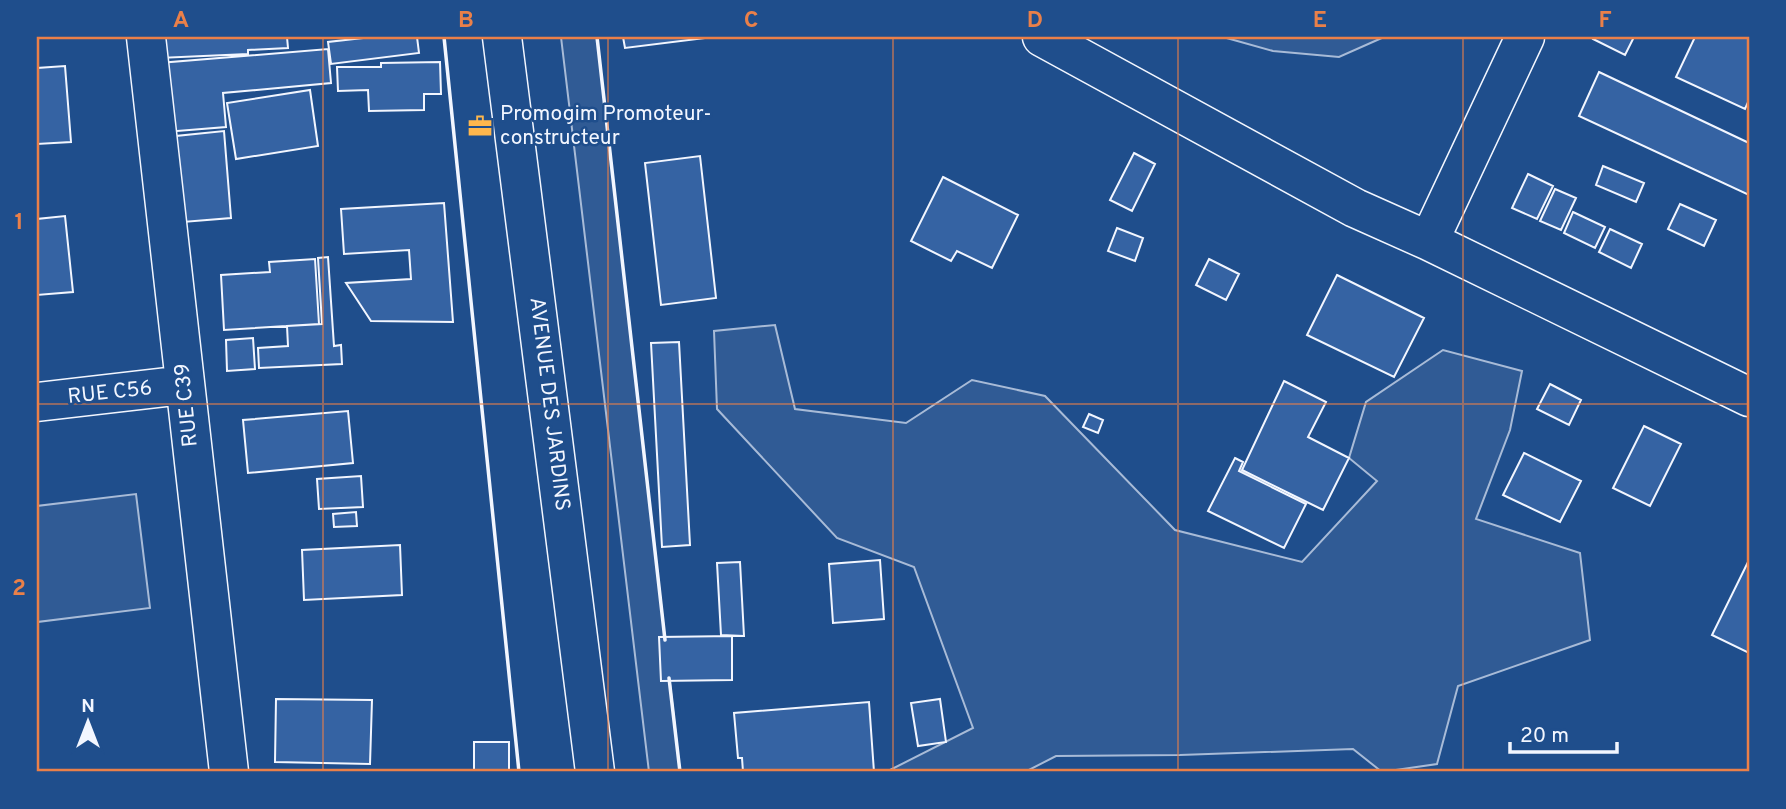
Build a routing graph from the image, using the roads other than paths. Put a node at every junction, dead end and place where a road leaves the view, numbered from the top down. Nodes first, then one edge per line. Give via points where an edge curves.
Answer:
1 (146, 37) edge
2 (502, 37) edge
3 (1042, 37) edge
4 (1525, 37) edge
5 (1429, 241) junction
6 (184, 385) junction
7 (1749, 397) edge
8 (37, 402) edge
9 (229, 772) edge
10 (595, 772) edge

1 - 6 street, RUE C39
2 - 10 street, AVENUE DES JARDINS
3 - 5 street via 1355,208
4 - 5 street
5 - 7 street
6 - 8 street, RUE C56
6 - 9 street, RUE C39

